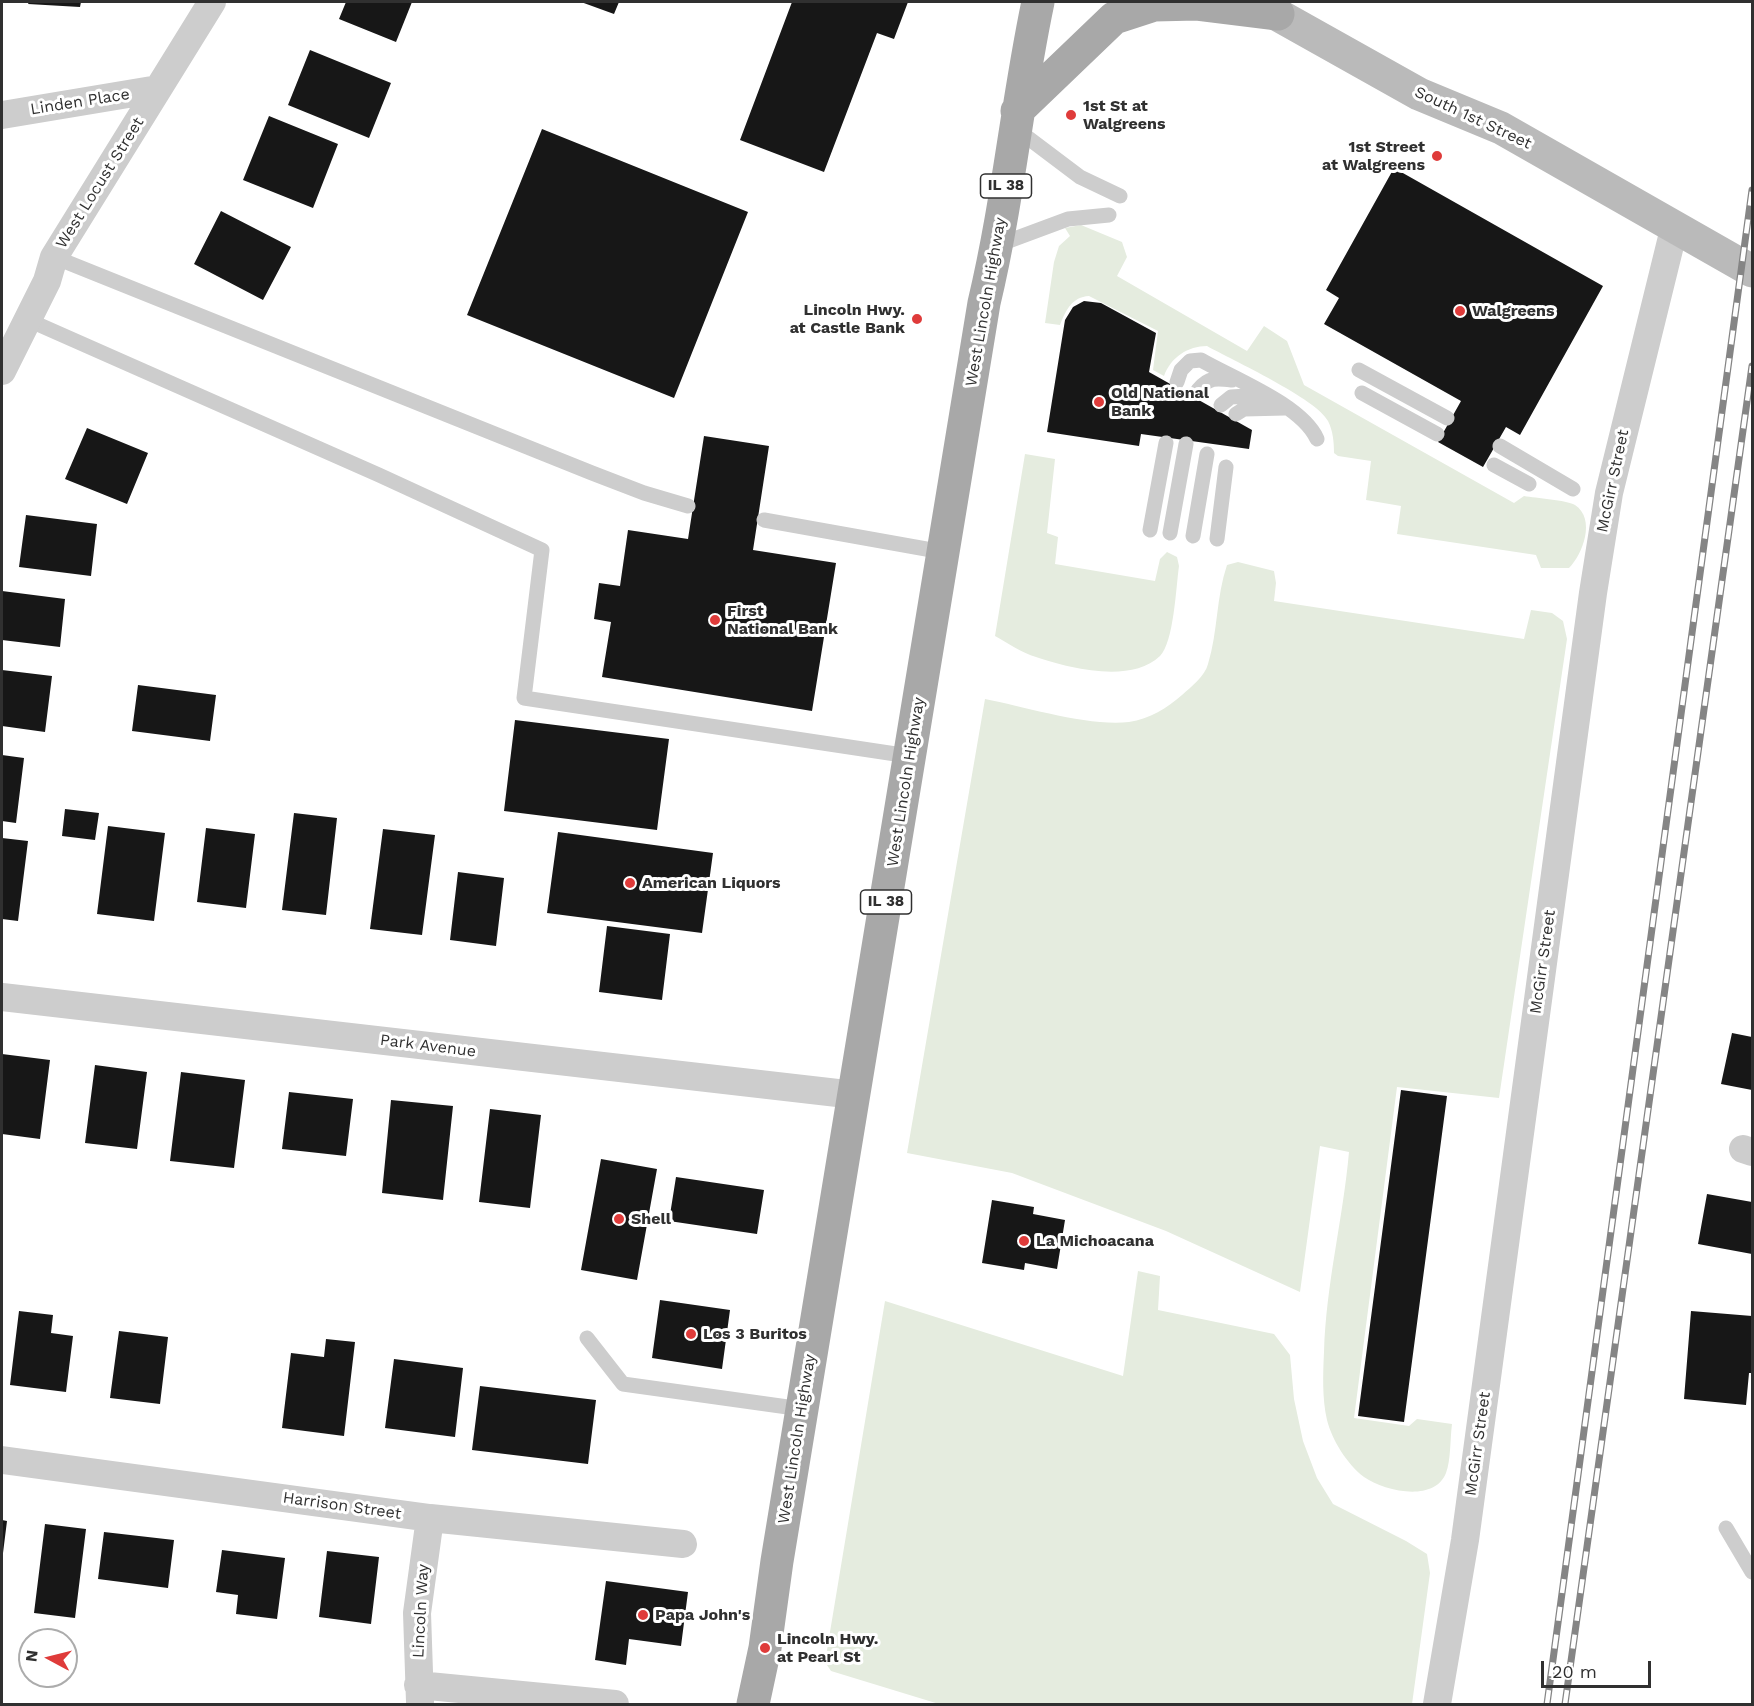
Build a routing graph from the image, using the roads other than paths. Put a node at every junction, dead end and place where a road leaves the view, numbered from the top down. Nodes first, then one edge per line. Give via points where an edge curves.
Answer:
1 (212, 2) edge
2 (1038, 2) edge
3 (1267, 8) edge
4 (158, 89) junction
5 (2, 115) edge
6 (1016, 119) junction
7 (1120, 196) dead end
8 (1109, 215) dead end
9 (1675, 225) junction
10 (998, 245) junction
11 (54, 257) junction
12 (1752, 271) edge
13 (26, 319) junction
14 (1359, 370) dead end
15 (2, 371) edge
16 (1239, 381) junction
17 (1177, 382) dead end
18 (1198, 390) dead end
19 (1362, 393) dead end
20 (1263, 394) junction
21 (1221, 405) dead end
22 (1287, 408) junction
23 (1236, 414) dead end
24 (1447, 418) dead end
25 (1437, 434) dead end
26 (1317, 439) dead end
27 (1166, 443) dead end
28 (1186, 444) dead end
29 (1500, 446) dead end
30 (1207, 454) dead end
31 (1494, 465) dead end
32 (1226, 467) dead end
33 (1529, 484) dead end
34 (1573, 489) dead end
35 (688, 506) dead end
36 (764, 520) dead end
37 (1150, 530) dead end
38 (1170, 533) dead end
39 (1193, 536) dead end
40 (1217, 539) dead end
41 (943, 552) junction
42 (909, 756) junction
43 (2, 997) edge
44 (855, 1095) junction
45 (587, 1338) dead end
46 (802, 1409) junction
47 (2, 1460) edge
48 (430, 1518) junction
49 (1726, 1528) dead end
50 (683, 1544) dead end
51 (1752, 1572) edge
52 (419, 1694) edge
53 (615, 1704) edge
54 (753, 1704) edge
55 (1437, 1704) edge

1 - 4 street, West Locust Street
2 - 6 main road, West Lincoln Highway / IL 38
3 - 6 main road via 1154,5 1114,18
3 - 9 street, South 1st Street via 1419,94 1501,128
4 - 5 street, Linden Place
4 - 11 street, West Locust Street
6 - 7 lane via 1080,177
6 - 10 main road, West Lincoln Highway / IL 38
8 - 10 lane via 1068,219
9 - 12 street, South 1st Street
9 - 55 street, McGirr Street via 1605,516 1465,1540
10 - 41 main road, West Lincoln Highway / IL 38 via 984,303
11 - 13 street, West Locust Street via 47,281
11 - 35 lane via 623,485
13 - 15 street, West Locust Street
13 - 42 lane via 542,550 524,698
14 - 24 lane
16 - 17 lane via 1201,360 1190,361 1180,370
16 - 18 lane via 1213,377
16 - 20 lane
19 - 25 lane
20 - 21 lane via 1231,396
20 - 22 lane
22 - 23 lane via 1244,409
22 - 26 lane via 1312,428
27 - 37 lane
28 - 38 lane
29 - 34 lane
30 - 39 lane
31 - 33 lane
32 - 40 lane
36 - 41 lane
41 - 42 main road, West Lincoln Highway / IL 38
42 - 44 main road, West Lincoln Highway / IL 38
43 - 44 street, Park Avenue
44 - 46 main road, West Lincoln Highway / IL 38
45 - 46 lane via 623,1384
46 - 54 main road, West Lincoln Highway / IL 38
47 - 48 street, Harrison Street
48 - 50 street, Harrison Street
48 - 52 street, Lincoln Way via 417,1613
49 - 51 lane
52 - 53 street

